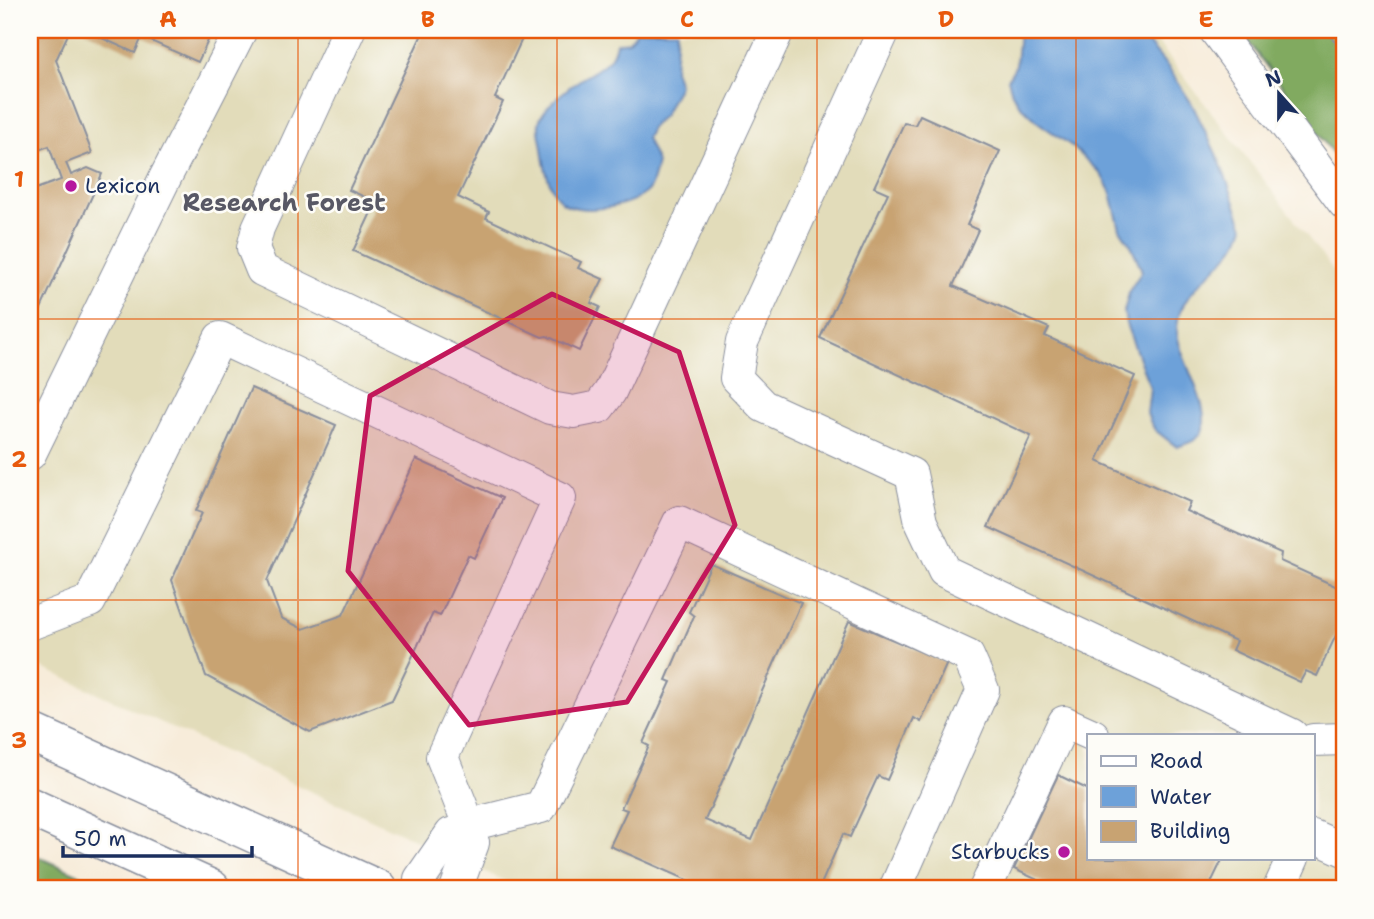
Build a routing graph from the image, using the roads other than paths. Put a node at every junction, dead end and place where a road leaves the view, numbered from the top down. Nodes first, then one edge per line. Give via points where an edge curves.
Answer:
1 (241, 30) edge
2 (349, 30) edge
3 (778, 30) edge
4 (884, 30) edge
5 (1215, 30) edge
6 (1344, 203) edge
7 (30, 454) edge
8 (30, 624) edge
9 (30, 732) edge
10 (1091, 734) edge
11 (1290, 734) edge
12 (1344, 739) edge
13 (1314, 740) edge
14 (30, 807) edge
15 (467, 829) junction
16 (1314, 835) edge
17 (1344, 850) edge
18 (1292, 860) edge
19 (211, 889) edge
20 (377, 889) edge
21 (421, 889) edge
22 (456, 889) edge
23 (895, 889) edge
24 (985, 889) edge
25 (1279, 889) edge

1 - 7 street
2 - 3 street via 258,228 253,248 262,270 550,408 574,412 599,407 610,392
4 - 11 street via 743,342 736,378 763,406 911,474 920,522 944,570
5 - 6 street
8 - 15 street via 90,601 220,338 560,498 442,757
9 - 20 main road
10 - 24 street via 1064,722
12 - 13 street
14 - 19 main road
15 - 21 street via 451,834 419,879
15 - 22 street via 472,844
15 - 23 street via 541,807 679,522 968,656 983,690
16 - 17 street
18 - 25 street

